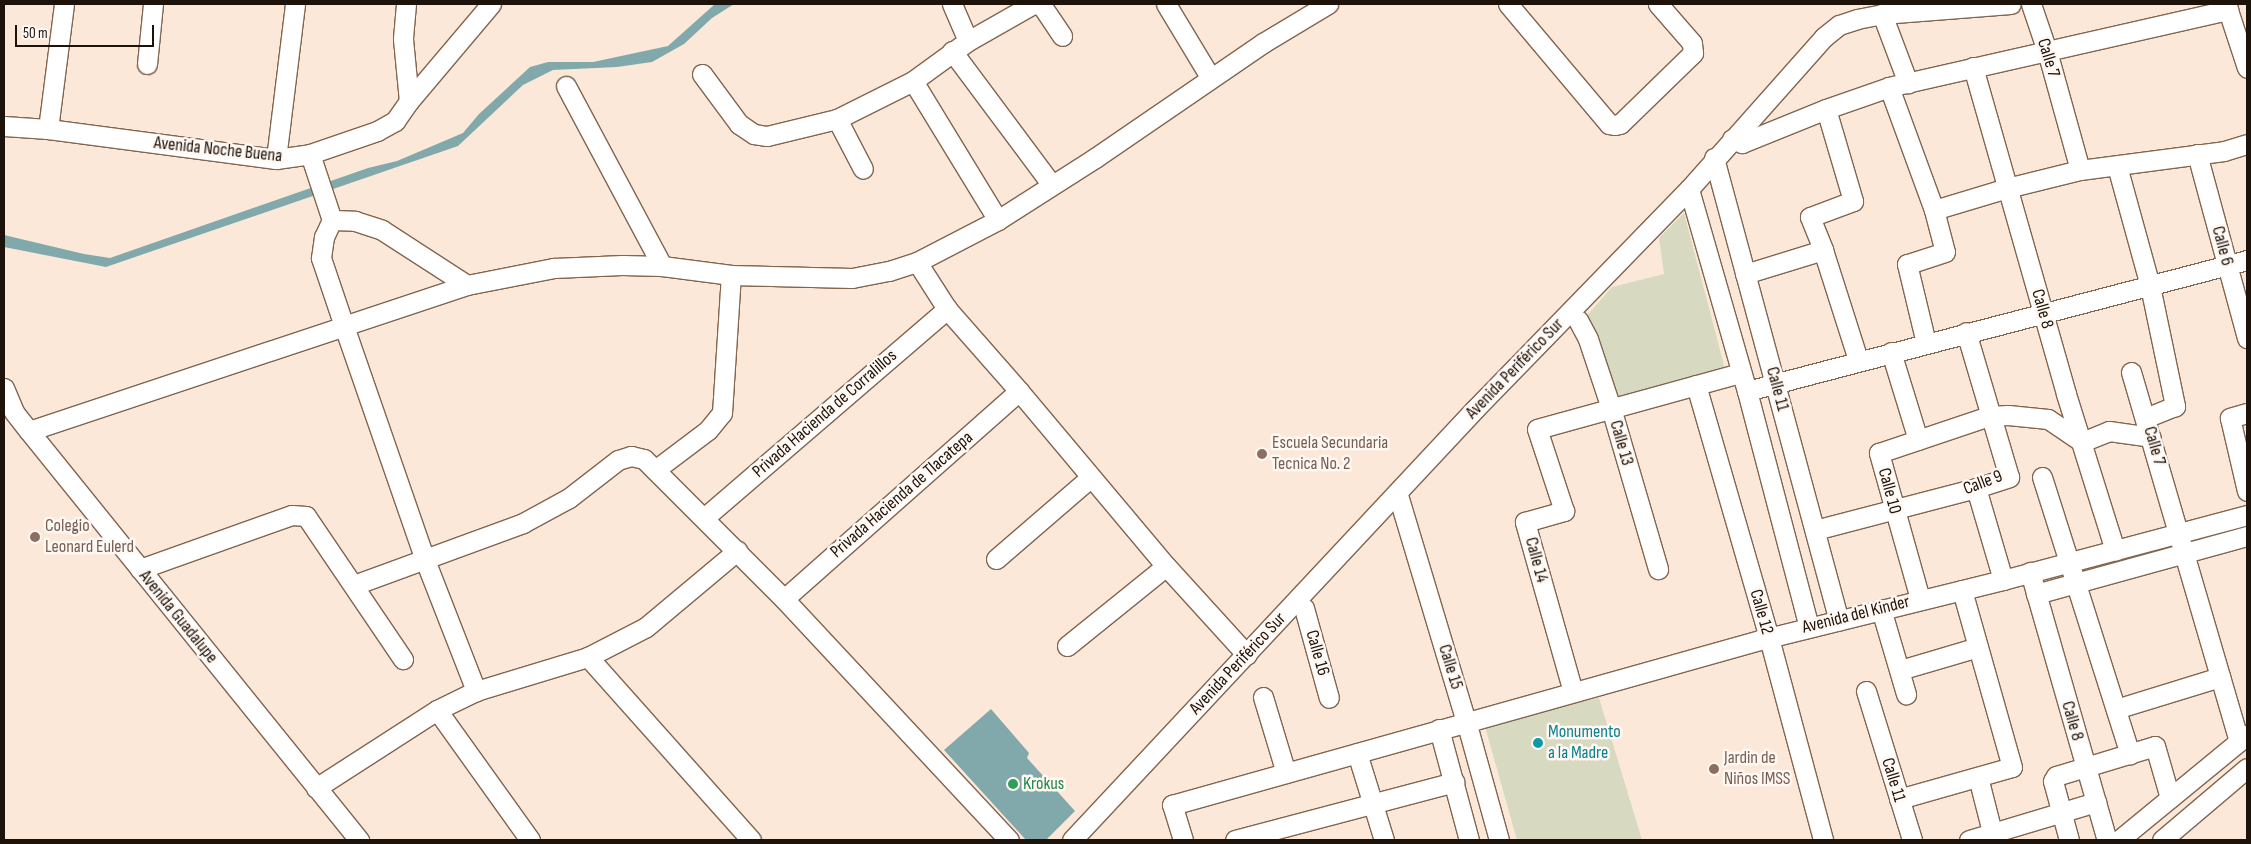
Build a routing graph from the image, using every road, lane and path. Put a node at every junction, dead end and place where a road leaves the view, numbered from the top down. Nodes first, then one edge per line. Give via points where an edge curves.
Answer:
1 (64, 4) edge
2 (153, 4) edge
3 (295, 4) edge
4 (406, 4) edge
5 (491, 4) edge
6 (952, 4) edge
7 (1035, 4) edge
8 (1166, 4) edge
9 (1328, 4) edge
10 (1508, 4) edge
11 (1658, 4) edge
12 (2011, 4) edge
13 (2030, 4) edge
14 (1936, 7) edge
15 (2227, 7) edge
16 (1882, 14) junction
17 (1062, 36) dead end
18 (960, 46) junction
19 (2047, 51) junction
20 (147, 64) dead end
21 (1973, 67) junction
22 (2247, 68) edge
23 (702, 74) dead end
24 (1210, 77) junction
25 (913, 81) junction
26 (1908, 83) junction
27 (566, 86) dead end
28 (1889, 87) junction
29 (409, 101) junction
30 (1826, 109) junction
31 (837, 119) junction
32 (4, 126) edge
33 (48, 129) junction
34 (1732, 139) junction
35 (2247, 144) edge
36 (310, 154) junction
37 (2196, 154) junction
38 (1714, 158) junction
39 (276, 159) junction
40 (2117, 166) junction
41 (863, 169) dead end
42 (2080, 170) junction
43 (1052, 185) junction
44 (2007, 188) junction
45 (1688, 189) junction
46 (1934, 210) junction
47 (329, 212) junction
48 (998, 220) junction
49 (1823, 250) junction
50 (2247, 260) edge
51 (917, 262) junction
52 (662, 266) junction
53 (2227, 266) junction
54 (1745, 274) junction
55 (731, 275) junction
56 (467, 285) junction
57 (2150, 286) junction
58 (947, 309) junction
59 (2044, 312) junction
60 (1578, 320) dead end
61 (344, 326) junction
62 (1966, 332) junction
63 (2247, 338) edge
64 (1926, 343) junction
65 (1890, 352) junction
66 (1858, 360) junction
67 (2131, 372) dead end
68 (1744, 382) junction
69 (1775, 383) junction
70 (1696, 385) junction
71 (4, 388) edge
72 (1019, 391) junction
73 (1611, 408) junction
74 (2247, 414) edge
75 (1989, 416) junction
76 (2146, 418) junction
77 (29, 431) junction
78 (2151, 437) junction
79 (1918, 440) junction
80 (2082, 442) junction
81 (655, 470) junction
82 (2042, 477) dead end
83 (1090, 478) junction
84 (1976, 488) junction
85 (2247, 491) edge
86 (1398, 494) junction
87 (1893, 508) junction
88 (2247, 515) edge
89 (704, 518) junction
90 (1815, 530) junction
91 (2180, 532) junction
92 (2247, 536) edge
93 (2115, 550) junction
94 (738, 551) junction
95 (2185, 554) junction
96 (996, 558) dead end
97 (425, 560) junction
98 (2068, 562) junction
99 (1166, 566) junction
100 (140, 569) junction
101 (1658, 569) dead end
102 (2030, 572) junction
103 (2003, 580) junction
104 (2075, 583) junction
105 (354, 584) junction
106 (1962, 590) junction
107 (2036, 594) junction
108 (784, 599) junction
109 (1920, 600) junction
110 (1304, 608) dead end
111 (1881, 609) junction
112 (1838, 620) junction
113 (1809, 627) junction
114 (1769, 638) junction
115 (1067, 646) dead end
116 (1978, 647) junction
117 (1247, 655) junction
118 (588, 656) junction
119 (403, 659) dead end
120 (1900, 670) junction
121 (2220, 677) junction
122 (476, 691) junction
123 (1866, 691) dead end
124 (1573, 692) junction
125 (1906, 694) dead end
126 (1263, 697) dead end
127 (1329, 698) dead end
128 (2116, 709) junction
129 (437, 710) junction
130 (1466, 721) junction
131 (1439, 729) junction
132 (2243, 739) edge
133 (1357, 752) junction
134 (2130, 754) junction
135 (2086, 767) junction
136 (1286, 773) junction
137 (2244, 776) edge
138 (1978, 777) junction
139 (1454, 782) junction
140 (316, 788) junction
141 (2170, 798) junction
142 (1899, 799) junction
143 (2096, 802) junction
144 (1373, 803) junction
145 (2061, 813) junction
146 (1264, 836) edge
147 (1993, 837) edge
148 (2170, 838) edge
149 (359, 840) edge
150 (530, 840) edge
151 (751, 840) edge
152 (1009, 840) edge
153 (1072, 840) edge
154 (1183, 840) edge
155 (1235, 840) edge
156 (1384, 840) edge
157 (1468, 840) edge
158 (1499, 840) edge
159 (1823, 840) edge
160 (1912, 840) edge
161 (1969, 840) edge
162 (2069, 840) edge
163 (2106, 840) edge
164 (2118, 840) edge

1 - 33 street
2 - 20 street
3 - 39 street
4 - 29 street via 403,39
5 - 29 street, Avenida Noche Buena
6 - 18 street
7 - 17 street via 1042,6
7 - 18 street
8 - 24 street
9 - 24 street
10 - 11 street via 1615,126 1693,53 1692,43
12 - 14 street, Avenida Periférico Sur
13 - 19 street, Calle 7
14 - 16 street, Avenida Periférico Sur
15 - 19 street
15 - 22 street
16 - 26 street
16 - 34 street, Avenida Periférico Sur via 1839,25 1824,37
18 - 25 street
18 - 43 street
19 - 21 street
19 - 42 street, Calle 7
21 - 26 street
21 - 44 street, Calle 8
23 - 31 street via 739,124 754,134 767,136
24 - 43 street
25 - 31 street
25 - 48 street
26 - 28 street
27 - 52 street
28 - 30 street
28 - 46 street
29 - 36 street, Avenida Noche Buena via 395,122
30 - 34 street via 1742,143
30 - 49 street via 1853,201 1810,217
31 - 41 street
32 - 33 street, Avenida Noche Buena
33 - 39 street, Avenida Noche Buena
34 - 38 street, Avenida Periférico Sur
35 - 37 street
36 - 39 street, Avenida Noche Buena
36 - 47 street
37 - 40 street
37 - 53 street, Calle 6
38 - 45 street, Avenida Periférico Sur
38 - 54 street, Calle 11
40 - 42 street
40 - 57 street, Calle 7
42 - 44 street
43 - 48 street
44 - 46 street
44 - 59 street, Calle 8
45 - 68 street
45 - 86 street, Avenida Periférico Sur via 1475,409
46 - 64 street via 1944,252 1907,264
47 - 56 street via 382,230
47 - 61 street via 321,258
48 - 51 street
49 - 54 street
49 - 66 street
50 - 53 street
51 - 55 street via 889,272 852,278
51 - 58 street
52 - 55 street
52 - 56 street via 554,268
53 - 57 street
53 - 63 street, Calle 6
54 - 69 street, Calle 11
55 - 81 street via 722,413 708,430
56 - 61 street
57 - 59 street
57 - 76 street, Calle 7 via 2175,406
58 - 72 street
58 - 89 street, Privada Hacienda de Corralillos
59 - 62 street
59 - 80 street, Calle 8
60 - 73 street, Calle 13
61 - 77 street
61 - 97 street
62 - 64 street
62 - 75 street, Calle 9
64 - 65 street
65 - 66 street
65 - 79 street
66 - 69 street
67 - 76 street
68 - 69 street
68 - 70 street
68 - 113 street
69 - 90 street, Calle 11
70 - 73 street
70 - 114 street, Calle 12
71 - 77 street, Avenida Guadalupe via 14,412
72 - 83 street
72 - 108 street, Privada Hacienda de Tlacatepa
73 - 101 street, Calle 13
73 - 124 street, Calle 14 via 1537,428 1564,511 1525,522
74 - 85 street via 2230,418
75 - 79 street
75 - 80 street via 2048,418
75 - 84 street, Calle 9 via 2009,477
76 - 78 street, Calle 7
77 - 100 street, Avenida Guadalupe
78 - 80 street via 2109,431
78 - 91 street, Calle 7
79 - 87 street, Calle 10 via 1879,453
80 - 93 street, Calle 8
81 - 89 street
81 - 97 street via 644,460 631,456 618,460 546,512
82 - 98 street
83 - 96 street
83 - 99 street
84 - 87 street, Calle 9
84 - 103 street
86 - 117 street, Avenida Periférico Sur
86 - 130 street, Calle 15
87 - 90 street, Calle 9
87 - 109 street, Calle 10
88 - 91 street, Avenida del Kinder
89 - 94 street
90 - 112 street, Calle 11
91 - 93 street, Avenida del Kinder
91 - 95 street, Calle 7
92 - 95 street
93 - 98 street, Avenida del Kinder
94 - 108 street
94 - 118 street via 646,627
95 - 104 street
95 - 121 street, Calle 7
97 - 105 street
97 - 122 street
98 - 102 street, Avenida del Kinder
98 - 104 street
99 - 115 street
99 - 117 street
100 - 105 street via 299,514 311,521
100 - 140 street, Avenida Guadalupe
102 - 103 street, Avenida del Kinder
102 - 107 street, Calle 8
103 - 106 street, Avenida del Kinder
104 - 107 street
104 - 128 street
105 - 119 street
106 - 109 street, Avenida del Kinder
106 - 116 street
107 - 135 street, Calle 8
108 - 152 street
109 - 111 street, Avenida del Kinder
110 - 127 street, Calle 16
111 - 112 street, Avenida del Kinder
111 - 120 street
112 - 113 street, Avenida del Kinder
113 - 114 street, Avenida del Kinder
114 - 124 street, Avenida del Kinder
114 - 159 street, Calle 12
116 - 120 street
116 - 138 street via 2012,767
117 - 153 street, Avenida Periférico Sur
118 - 122 street
118 - 151 street
120 - 125 street
121 - 128 street
121 - 132 street, Calle 7
122 - 129 street
123 - 142 street, Calle 11
124 - 130 street, Avenida del Kinder
126 - 136 street
128 - 134 street
129 - 140 street
129 - 150 street
130 - 131 street, Avenida del Kinder
130 - 158 street, Calle 15
131 - 133 street, Avenida del Kinder
131 - 139 street
132 - 141 street
133 - 136 street, Avenida del Kinder
133 - 144 street
134 - 135 street
134 - 141 street via 2155,746
135 - 143 street, Calle 8
135 - 145 street via 2056,776 2054,781
136 - 154 street, Avenida del Kinder via 1172,805
137 - 148 street
138 - 142 street
138 - 147 street
139 - 144 street
139 - 157 street
140 - 149 street, Avenida Guadalupe
141 - 164 street
142 - 160 street, Calle 11
143 - 145 street
143 - 163 street, Calle 8
144 - 146 street
144 - 156 street
145 - 147 street
145 - 162 street
146 - 155 street
147 - 161 street

